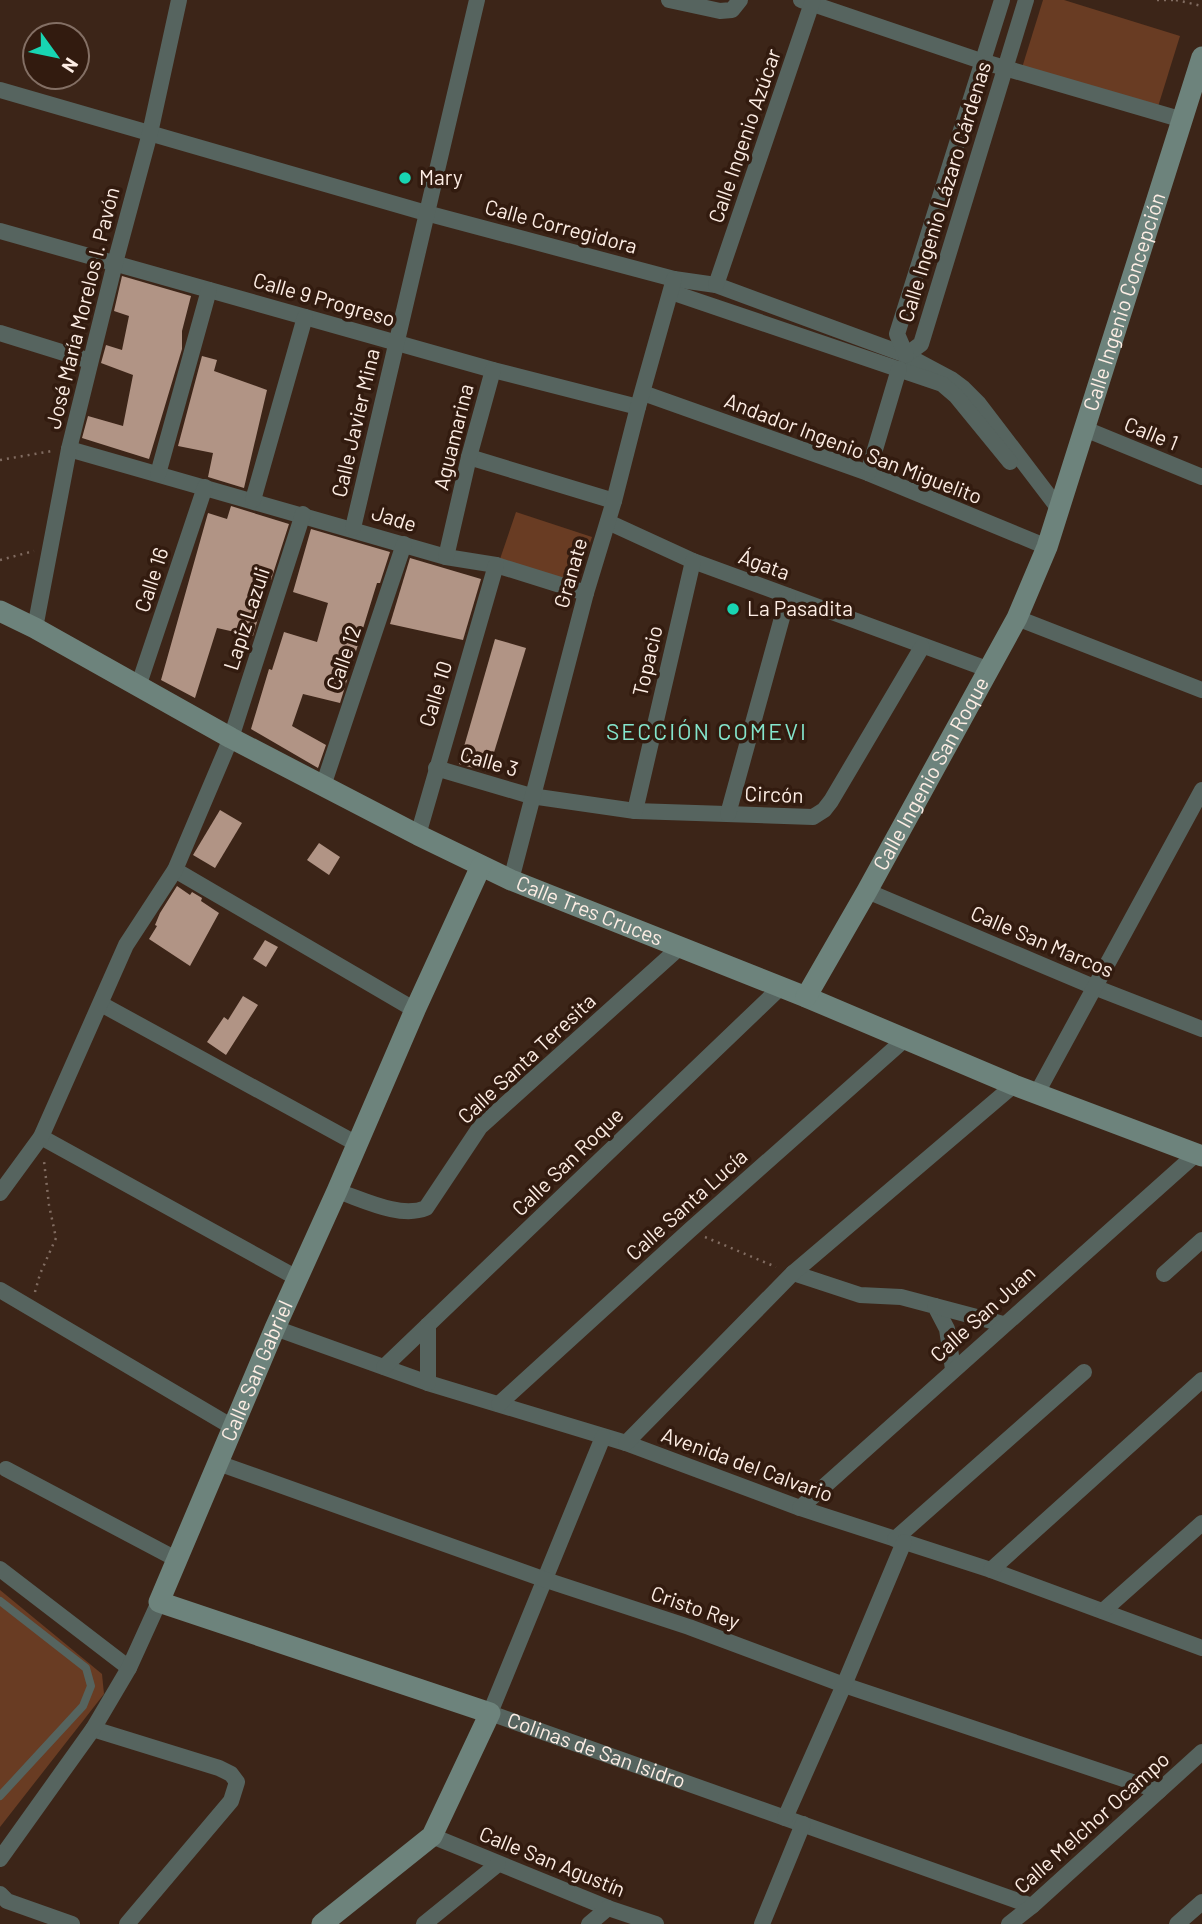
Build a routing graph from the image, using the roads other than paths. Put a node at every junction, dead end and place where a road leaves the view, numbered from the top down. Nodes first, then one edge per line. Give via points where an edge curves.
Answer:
1 (179, 0) edge
2 (477, 0) edge
3 (669, 0) edge
4 (1002, 0) edge
5 (1026, 0) edge
6 (808, 1) edge
7 (736, 5) edge
8 (1202, 57) edge
9 (982, 61) junction
10 (1005, 68) junction
11 (0, 90) edge
12 (1183, 120) junction
13 (150, 133) junction
14 (426, 213) junction
15 (0, 230) edge
16 (115, 263) junction
17 (716, 285) junction
18 (672, 286) junction
19 (209, 289) junction
20 (305, 317) junction
21 (7, 335) edge
22 (397, 343) junction
23 (0, 348) edge
24 (90, 360) junction
25 (902, 362) junction
26 (493, 370) junction
27 (640, 400) junction
28 (1085, 429) junction
29 (69, 449) junction
30 (469, 457) junction
31 (1010, 463) dead end
32 (159, 474) junction
33 (868, 474) junction
34 (1202, 477) edge
35 (205, 487) junction
36 (253, 500) junction
37 (614, 501) junction
38 (1059, 509) junction
39 (303, 514) junction
40 (608, 522) junction
41 (353, 528) junction
42 (404, 544) junction
43 (1047, 547) junction
44 (446, 556) junction
45 (693, 561) junction
46 (496, 565) junction
47 (586, 593) junction
48 (788, 596) junction
49 (0, 611) edge
50 (1017, 618) junction
51 (35, 628) junction
52 (922, 647) junction
53 (987, 669) junction
54 (138, 687) junction
55 (1202, 690) edge
56 (231, 737) junction
57 (436, 768) junction
58 (323, 786) junction
59 (1202, 790) edge
60 (531, 796) junction
61 (635, 811) junction
62 (728, 814) junction
63 (418, 835) junction
64 (481, 866) junction
65 (176, 870) junction
66 (510, 880) junction
67 (867, 891) junction
68 (679, 948) junction
69 (1094, 987) junction
70 (781, 988) junction
71 (806, 997) junction
72 (101, 1004) junction
73 (415, 1010) junction
74 (1202, 1030) edge
75 (904, 1040) junction
76 (1014, 1085) junction
77 (1037, 1093) junction
78 (41, 1136) junction
79 (357, 1144) junction
80 (1199, 1155) edge
81 (337, 1191) junction
82 (0, 1193) edge
83 (1202, 1240) edge
84 (793, 1273) junction
85 (1164, 1274) dead end
86 (297, 1278) junction
87 (0, 1290) edge
88 (936, 1306) junction
89 (1003, 1324) junction
90 (428, 1325) junction
91 (275, 1328) junction
92 (384, 1367) junction
93 (953, 1369) junction
94 (1084, 1372) dead end
95 (1202, 1380) edge
96 (428, 1382) junction
97 (499, 1404) junction
98 (234, 1428) junction
99 (603, 1437) junction
100 (626, 1443) junction
101 (218, 1463) junction
102 (6, 1469) dead end
103 (800, 1508) junction
104 (1202, 1523) edge
105 (900, 1540) junction
106 (176, 1559) junction
107 (0, 1569) edge
108 (991, 1570) junction
109 (543, 1579) junction
110 (0, 1601) edge
111 (159, 1602) junction
112 (1103, 1611) junction
113 (1202, 1648) edge
114 (129, 1668) junction
115 (844, 1685) junction
116 (490, 1713) junction
117 (93, 1729) junction
118 (1202, 1752) edge
119 (1158, 1791) junction
120 (0, 1796) edge
121 (785, 1818) junction
122 (803, 1824) junction
123 (432, 1836) junction
124 (0, 1859) edge
125 (498, 1864) junction
126 (0, 1894) edge
127 (1202, 1902) edge
128 (1032, 1906) junction
129 (608, 1908) junction
130 (59, 1922) edge
131 (127, 1924) edge
132 (322, 1924) edge
133 (424, 1924) edge
134 (589, 1924) edge
135 (656, 1924) edge
136 (762, 1924) edge
137 (1009, 1924) edge
138 (1177, 1924) edge

1 - 13 street, José María Morelos I. Pavón
2 - 14 street, Calle Javier Mina
3 - 7 street via 720,11
4 - 9 street, Calle Ingenio Lázaro Cárdenas
5 - 10 street, Calle Ingenio Lázaro Cárdenas
6 - 9 street
6 - 17 street, Calle Ingenio Azúcar
8 - 12 street, Calle Ingenio Concepción
9 - 10 street
9 - 25 street, Calle Ingenio Lázaro Cárdenas via 897,334
10 - 12 street
10 - 25 street, Calle Ingenio Lázaro Cárdenas via 921,344
11 - 13 street, Calle Corregidora
12 - 28 street, Calle Ingenio Concepción
13 - 14 street, Calle Corregidora
13 - 16 street, José María Morelos I. Pavón
14 - 18 street, Calle Corregidora
14 - 22 street, Calle Javier Mina
15 - 16 street, Calle 9 Progreso
16 - 19 street, Calle 9 Progreso
16 - 24 street, José María Morelos I. Pavón
17 - 18 street, Calle Corregidora
17 - 25 street, Calle Corregidora
18 - 25 street
18 - 27 street, Granate
19 - 20 street, Calle 9 Progreso
19 - 32 street
20 - 22 street, Calle 9 Progreso
20 - 36 street
21 - 23 street
21 - 24 street
22 - 26 street, Calle 9 Progreso
22 - 41 street, Calle Javier Mina
24 - 29 street, José María Morelos I. Pavón
25 - 31 street via 946,387
25 - 33 street, Calle Ingenio Lázaro Cárdenas
25 - 38 street via 950,379 971,395
26 - 27 street, Calle 9 Progreso
26 - 30 street, Aguamarina
27 - 33 street, Andador Ingenio San Miguelito
27 - 37 street, Granate
28 - 34 street, Calle 1
28 - 38 street, Calle Ingenio Concepción
29 - 32 street, Jade
29 - 51 street, José María Morelos I. Pavón
30 - 37 street
30 - 44 street, Aguamarina
32 - 35 street, Jade
33 - 43 street, Andador Ingenio San Miguelito
35 - 36 street, Jade
35 - 54 street, Calle 16
36 - 39 street, Jade
37 - 40 street, Granate
38 - 43 street, Calle Ingenio Concepción
39 - 41 street, Jade
39 - 56 street, Lapiz Lazuli
40 - 45 street, Ágata
40 - 47 street, Granate
41 - 42 street, Jade
42 - 44 street, Jade
42 - 58 street, Calle 12
43 - 50 street, Calle Ingenio San Roque
44 - 46 street, Jade
45 - 48 street, Ágata
45 - 61 street, Topacio
46 - 47 street, Jade
46 - 57 street, Calle 10
47 - 60 street, Granate
48 - 52 street, Ágata
48 - 62 street
49 - 51 street, Calle Tres Cruces
50 - 53 street, Calle Ingenio San Roque
50 - 55 street
51 - 54 street, Calle Tres Cruces
52 - 53 street, Ágata
52 - 62 street, Circón via 824,810 807,818
53 - 67 street, Calle Ingenio San Roque
54 - 56 street, Calle Tres Cruces
56 - 58 street, Calle Tres Cruces
56 - 65 street, Lapiz Lazuli
57 - 60 street, Calle 3
57 - 63 street, Calle 10
58 - 63 street, Calle Tres Cruces
59 - 69 street
60 - 61 street, Circón
60 - 66 street, Granate
61 - 62 street, Circón
63 - 64 street, Calle Tres Cruces
64 - 66 street, Calle Tres Cruces
64 - 73 street, Calle San Gabriel
65 - 72 street, Lapiz Lazuli via 125,945
65 - 73 street
66 - 68 street, Calle Tres Cruces
67 - 69 street, Calle San Marcos
67 - 71 street, Calle Ingenio San Roque
68 - 70 street, Calle Tres Cruces
68 - 81 street, Calle Santa Teresita via 480,1127 426,1208 412,1212 394,1209
69 - 74 street, Calle San Marcos
69 - 77 street
70 - 71 street, Calle Tres Cruces
70 - 90 street, Calle San Roque
71 - 75 street, Calle Tres Cruces
72 - 78 street, Lapiz Lazuli
72 - 79 street
73 - 79 street, Calle San Gabriel
75 - 76 street, Calle Tres Cruces
75 - 97 street, Calle Santa Lucía
76 - 77 street, Calle Tres Cruces
76 - 84 street
77 - 80 street, Calle Tres Cruces
78 - 82 street, Lapiz Lazuli
78 - 86 street
79 - 81 street, Calle San Gabriel
80 - 89 street, Calle San Juan
81 - 86 street, Calle San Gabriel
83 - 85 street
84 - 88 street via 860,1295 901,1297
84 - 100 street
86 - 91 street, Calle San Gabriel
87 - 98 street
88 - 89 street
88 - 93 street via 947,1329
89 - 93 street, Calle San Juan
90 - 92 street, Calle San Roque
90 - 96 street
91 - 92 street, Avenida del Calvario
91 - 98 street, Calle San Gabriel
92 - 96 street, Avenida del Calvario
93 - 103 street, Calle San Juan
94 - 105 street
95 - 108 street
96 - 97 street, Avenida del Calvario
97 - 99 street, Avenida del Calvario
98 - 101 street, Calle San Gabriel
99 - 100 street, Avenida del Calvario
99 - 109 street
100 - 103 street, Avenida del Calvario
101 - 106 street, Calle San Gabriel
101 - 109 street, Cristo Rey
102 - 106 street
103 - 105 street, Avenida del Calvario
104 - 112 street
105 - 108 street, Avenida del Calvario
105 - 115 street
106 - 111 street, Calle San Gabriel
107 - 114 street
108 - 112 street, Avenida del Calvario
109 - 115 street, Cristo Rey
109 - 116 street
110 - 120 lane via 86,1668 91,1686 83,1706
111 - 114 street, Calle San Gabriel
111 - 116 street, Colinas de San Isidro
112 - 113 street, Avenida del Calvario
114 - 117 street, Calle San Gabriel
115 - 119 street, Cristo Rey
115 - 121 street
116 - 121 street, Colinas de San Isidro
116 - 123 street
117 - 124 street, Calle San Gabriel
117 - 131 street via 219,1768 237,1782 231,1801
118 - 119 street, Calle Melchor Ocampo
119 - 128 street, Calle Melchor Ocampo
121 - 122 street, Colinas de San Isidro
122 - 128 street, Colinas de San Isidro
122 - 136 street
123 - 125 street, Calle San Agustín
123 - 132 street
125 - 129 street, Calle San Agustín
125 - 133 street
126 - 130 street
127 - 138 street
128 - 137 street, Calle Melchor Ocampo
129 - 134 street
129 - 135 street, Calle San Agustín

